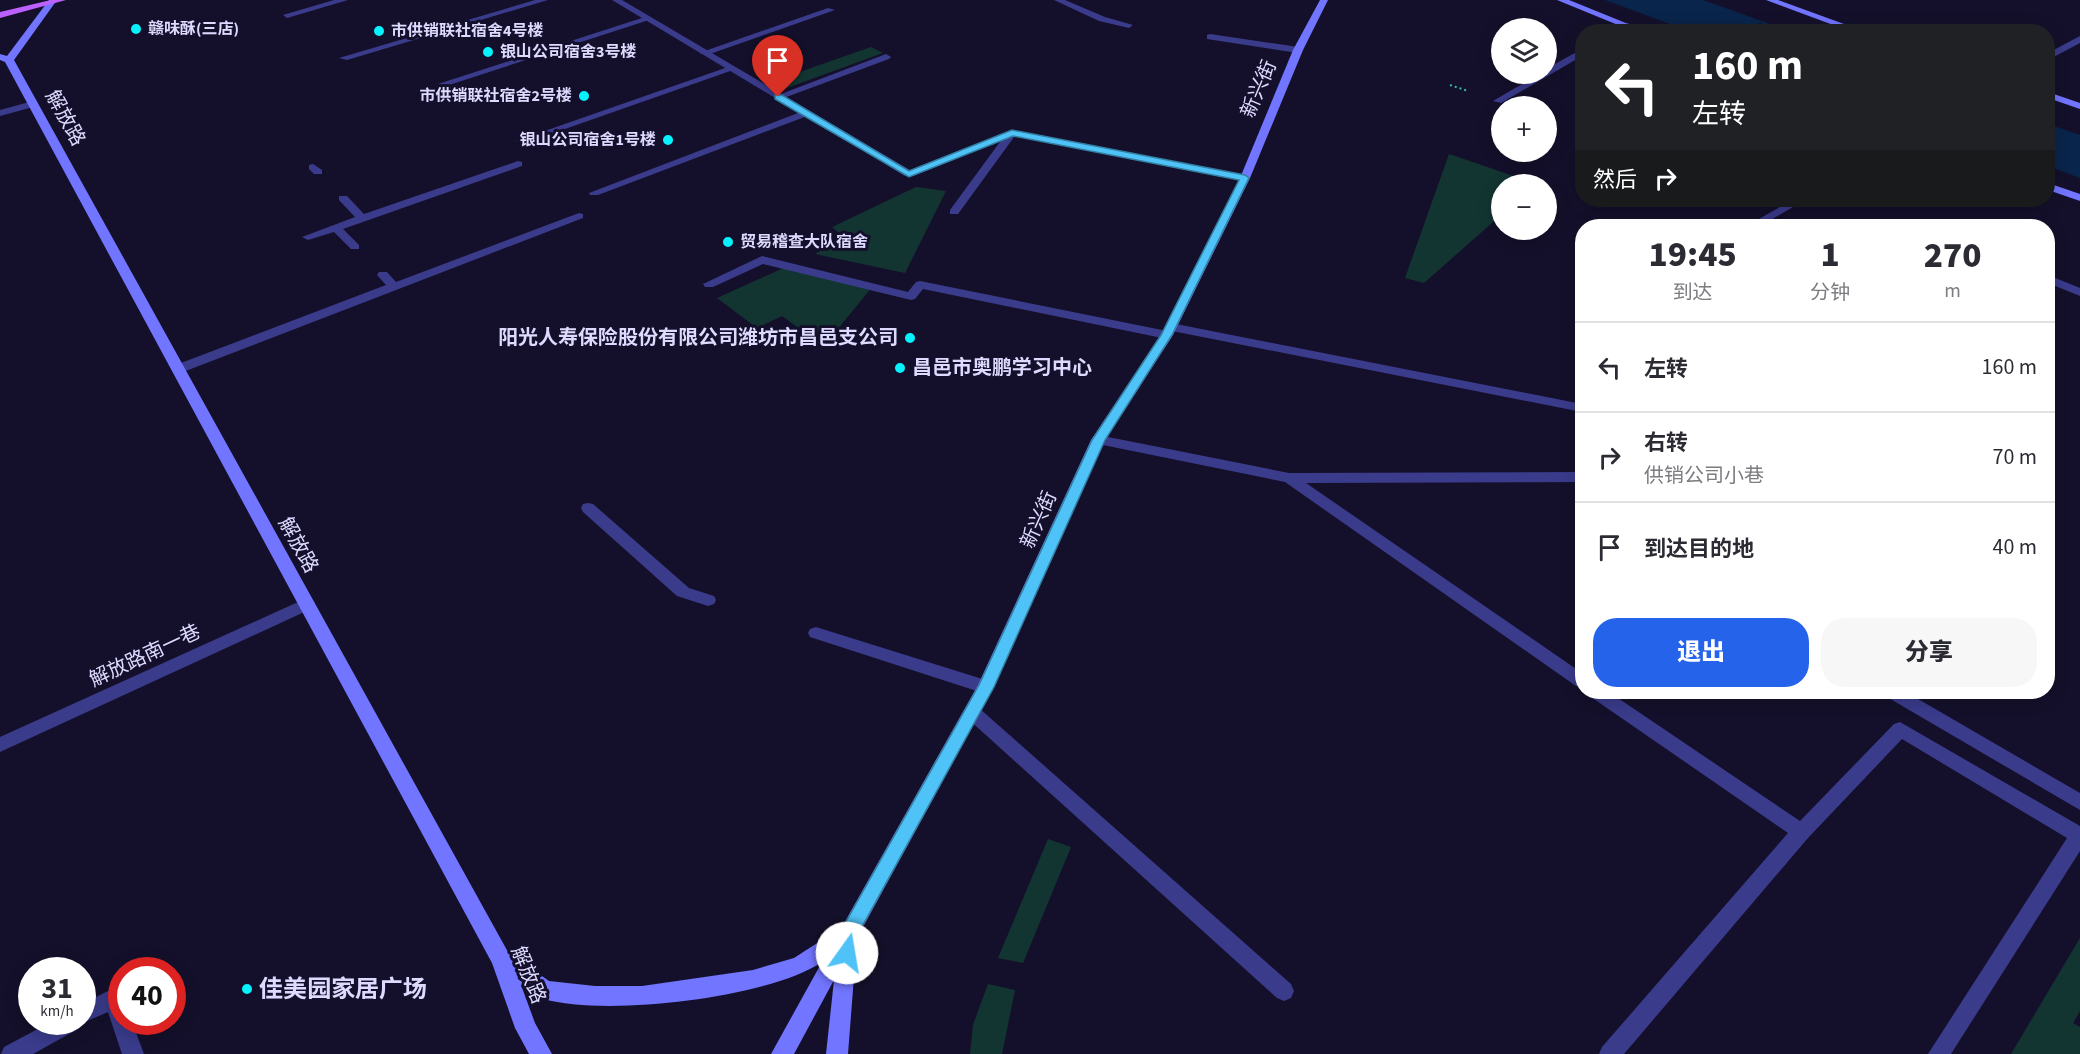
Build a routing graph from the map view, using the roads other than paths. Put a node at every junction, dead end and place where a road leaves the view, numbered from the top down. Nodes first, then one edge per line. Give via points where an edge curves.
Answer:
1 (344, 0) edge
2 (544, 0) edge
3 (616, 0) edge
4 (1058, 0) edge
5 (1324, 0) edge
6 (1561, 0) edge
7 (1770, 0) edge
8 (57, 1) edge
9 (831, 10) dead end
10 (0, 15) edge
11 (287, 15) dead end
12 (648, 19) junction
13 (1623, 24) edge
14 (1839, 24) edge
15 (1129, 25) dead end
16 (1210, 37) dead end
17 (2080, 39) edge
18 (1298, 50) junction
19 (704, 53) junction
20 (2055, 53) edge
21 (1575, 56) edge
22 (886, 57) dead end
23 (4, 58) edge
24 (344, 58) dead end
25 (1557, 67) edge
26 (731, 69) junction
27 (443, 84) dead end
28 (1527, 84) edge
29 (1507, 96) edge
30 (778, 97) junction
31 (2055, 97) edge
32 (33, 104) junction
33 (2080, 106) edge
34 (0, 113) edge
35 (806, 113) junction
36 (1012, 133) junction
37 (520, 141) dead end
38 (518, 164) dead end
39 (1245, 178) junction
40 (2055, 189) edge
41 (594, 193) dead end
42 (343, 198) dead end
43 (2080, 198) edge
44 (1787, 207) edge
45 (954, 212) dead end
46 (579, 216) dead end
47 (362, 218) junction
48 (1767, 219) edge
49 (335, 227) junction
50 (308, 237) dead end
51 (355, 247) dead end
52 (383, 275) dead end
53 (2055, 282) edge
54 (709, 284) dead end
55 (394, 287) junction
56 (2080, 292) edge
57 (1169, 331) junction
58 (178, 369) junction
59 (1575, 407) edge
60 (1098, 440) junction
61 (1575, 477) edge
62 (1289, 478) junction
63 (588, 508) dead end
64 (708, 600) dead end
65 (307, 604) junction
66 (816, 633) dead end
67 (1575, 676) edge
68 (986, 687) junction
69 (1607, 699) edge
70 (1905, 699) edge
71 (973, 713) junction
72 (0, 746) edge
73 (2080, 802) edge
74 (1800, 832) junction
75 (2080, 836) edge
76 (849, 932) junction
77 (501, 959) junction
78 (1284, 992) dead end
79 (526, 1028) junction
80 (47, 1035) edge
81 (127, 1035) edge
82 (12, 1054) edge
83 (133, 1054) edge
84 (528, 1054) edge
85 (541, 1054) edge
86 (782, 1054) edge
87 (837, 1054) edge
88 (1610, 1054) edge
89 (1939, 1054) edge

1 - 11 street
2 - 24 street
3 - 12 street
4 - 15 street via 1102,19
5 - 18 street, 新兴街
6 - 13 street
7 - 14 street
8 - 10 main road
8 - 23 street, 解放路
9 - 19 street
12 - 19 street
12 - 27 street
16 - 18 street
17 - 20 street
18 - 39 street, 新兴街
19 - 26 street
21 - 25 street
22 - 30 street
23 - 32 street, 解放路
26 - 30 street
26 - 37 street
28 - 29 street
30 - 35 street
31 - 33 street
32 - 34 street
32 - 58 street, 解放路
35 - 36 street via 909,174
35 - 41 street
36 - 39 street
36 - 45 street
38 - 47 street
39 - 57 street, 新兴街
40 - 43 street
42 - 47 street
44 - 48 street
46 - 55 street
47 - 49 street
49 - 50 street
49 - 51 street
52 - 55 street
53 - 56 street
54 - 57 street via 762,260 911,296 920,285
55 - 58 street
57 - 59 street
57 - 60 street, 新兴街
58 - 65 street, 解放路
60 - 62 street
60 - 68 street, 新兴街
61 - 62 street
62 - 67 street
63 - 64 street via 683,592
65 - 72 street, 解放路南一巷
65 - 77 street, 解放路
66 - 68 street
68 - 71 street, 新兴街
69 - 74 street
70 - 73 street
71 - 76 street, 新兴街
71 - 78 street
74 - 75 street via 1900,729
74 - 88 street
75 - 89 street
76 - 77 street via 799,966 753,980 642,996 545,990
76 - 86 street, 新兴街
76 - 87 street
77 - 79 street, 解放路
79 - 84 street
79 - 85 street, 解放路
80 - 82 street
81 - 83 street

